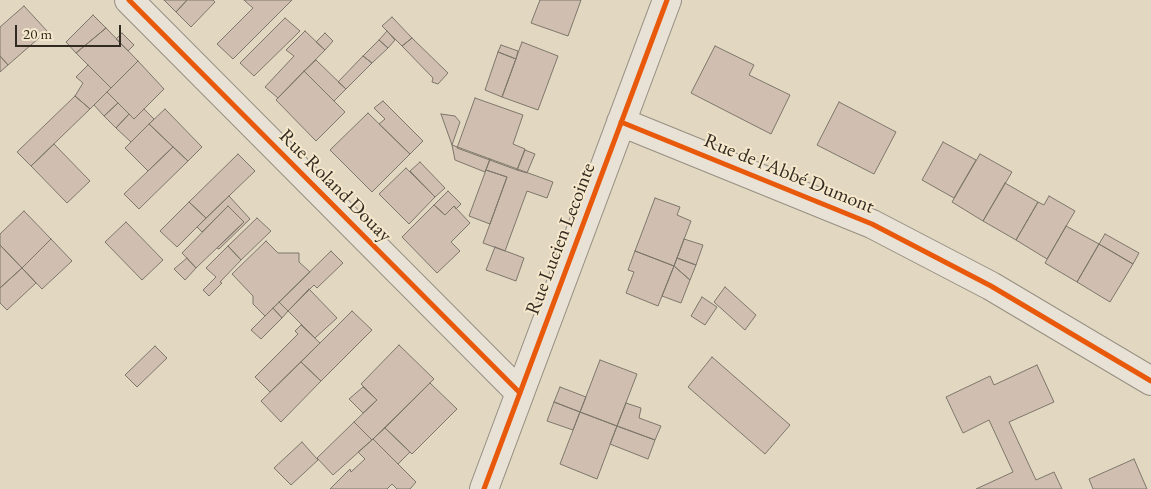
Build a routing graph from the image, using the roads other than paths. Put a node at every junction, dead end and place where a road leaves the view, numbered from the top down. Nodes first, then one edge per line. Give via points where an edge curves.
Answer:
1 (129, 0) edge
2 (667, 0) edge
3 (621, 122) junction
4 (1151, 381) edge
5 (520, 393) junction
6 (484, 489) edge

1 - 5 street, Rue Roland Douay
2 - 3 street, Rue Lucien Lecointe
3 - 4 street, Rue de l'Abbé Dumont via 872,224 991,286
3 - 5 street, Rue Lucien Lecointe
5 - 6 street, Rue Lucien Lecointe

